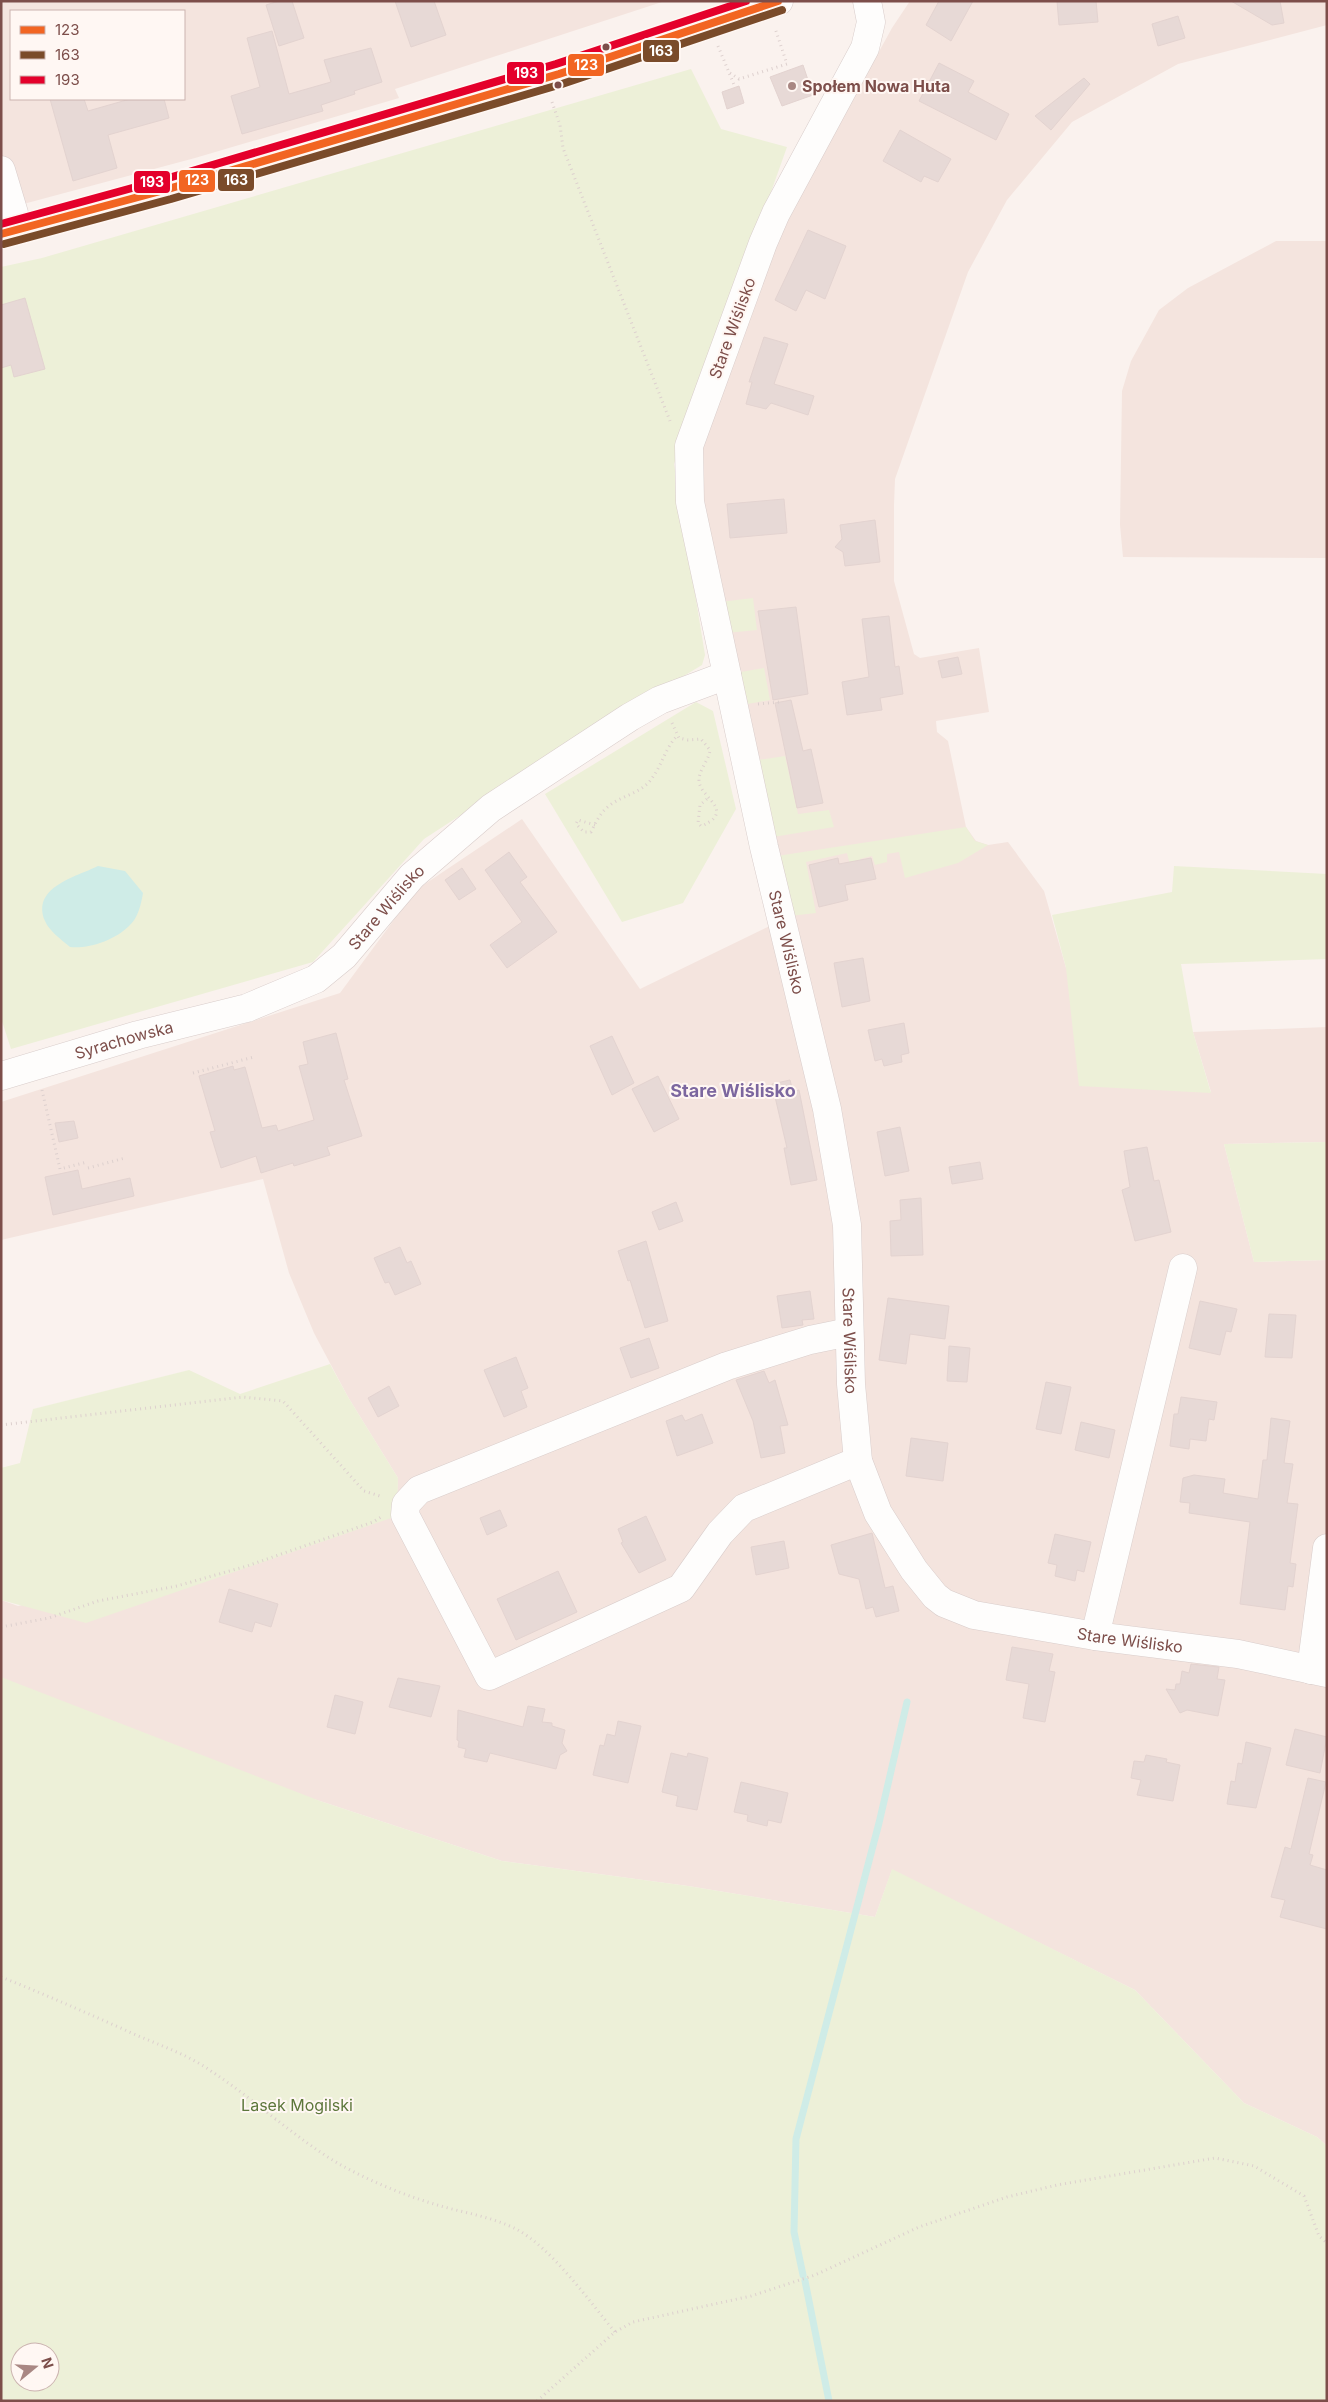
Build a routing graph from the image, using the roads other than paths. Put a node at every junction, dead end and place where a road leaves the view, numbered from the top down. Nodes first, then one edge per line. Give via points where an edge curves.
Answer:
1 (867, 1) edge
2 (764, 8) edge
3 (1, 170) edge
4 (10, 232) edge
5 (727, 675) junction
6 (247, 1008) joint
7 (1, 1076) edge
8 (1183, 1268) dead end
9 (850, 1332) junction
10 (858, 1461) junction
11 (1327, 1548) edge
12 (1095, 1636) junction
13 (1319, 1671) edge

1 - 5 street, Stare Wiślisko via 871,22 866,48 776,213 689,446 690,502
2 - 4 street via 559,74
3 - 4 street
5 - 6 street, Stare Wiślisko via 660,700 491,808 412,876 330,969 316,979
5 - 9 street, Stare Wiślisko via 764,847 828,1109 847,1225
6 - 7 street, Syrachowska via 138,1034
8 - 12 street
9 - 10 street, Stare Wiślisko via 852,1405
9 - 10 street via 810,1340 727,1366 419,1490 407,1501 405,1515 489,1676 681,1588 720,1532 744,1508
10 - 12 street, Stare Wiślisko via 878,1513 914,1570 944,1603 974,1615
11 - 13 street
12 - 13 street, Stare Wiślisko via 1238,1654

